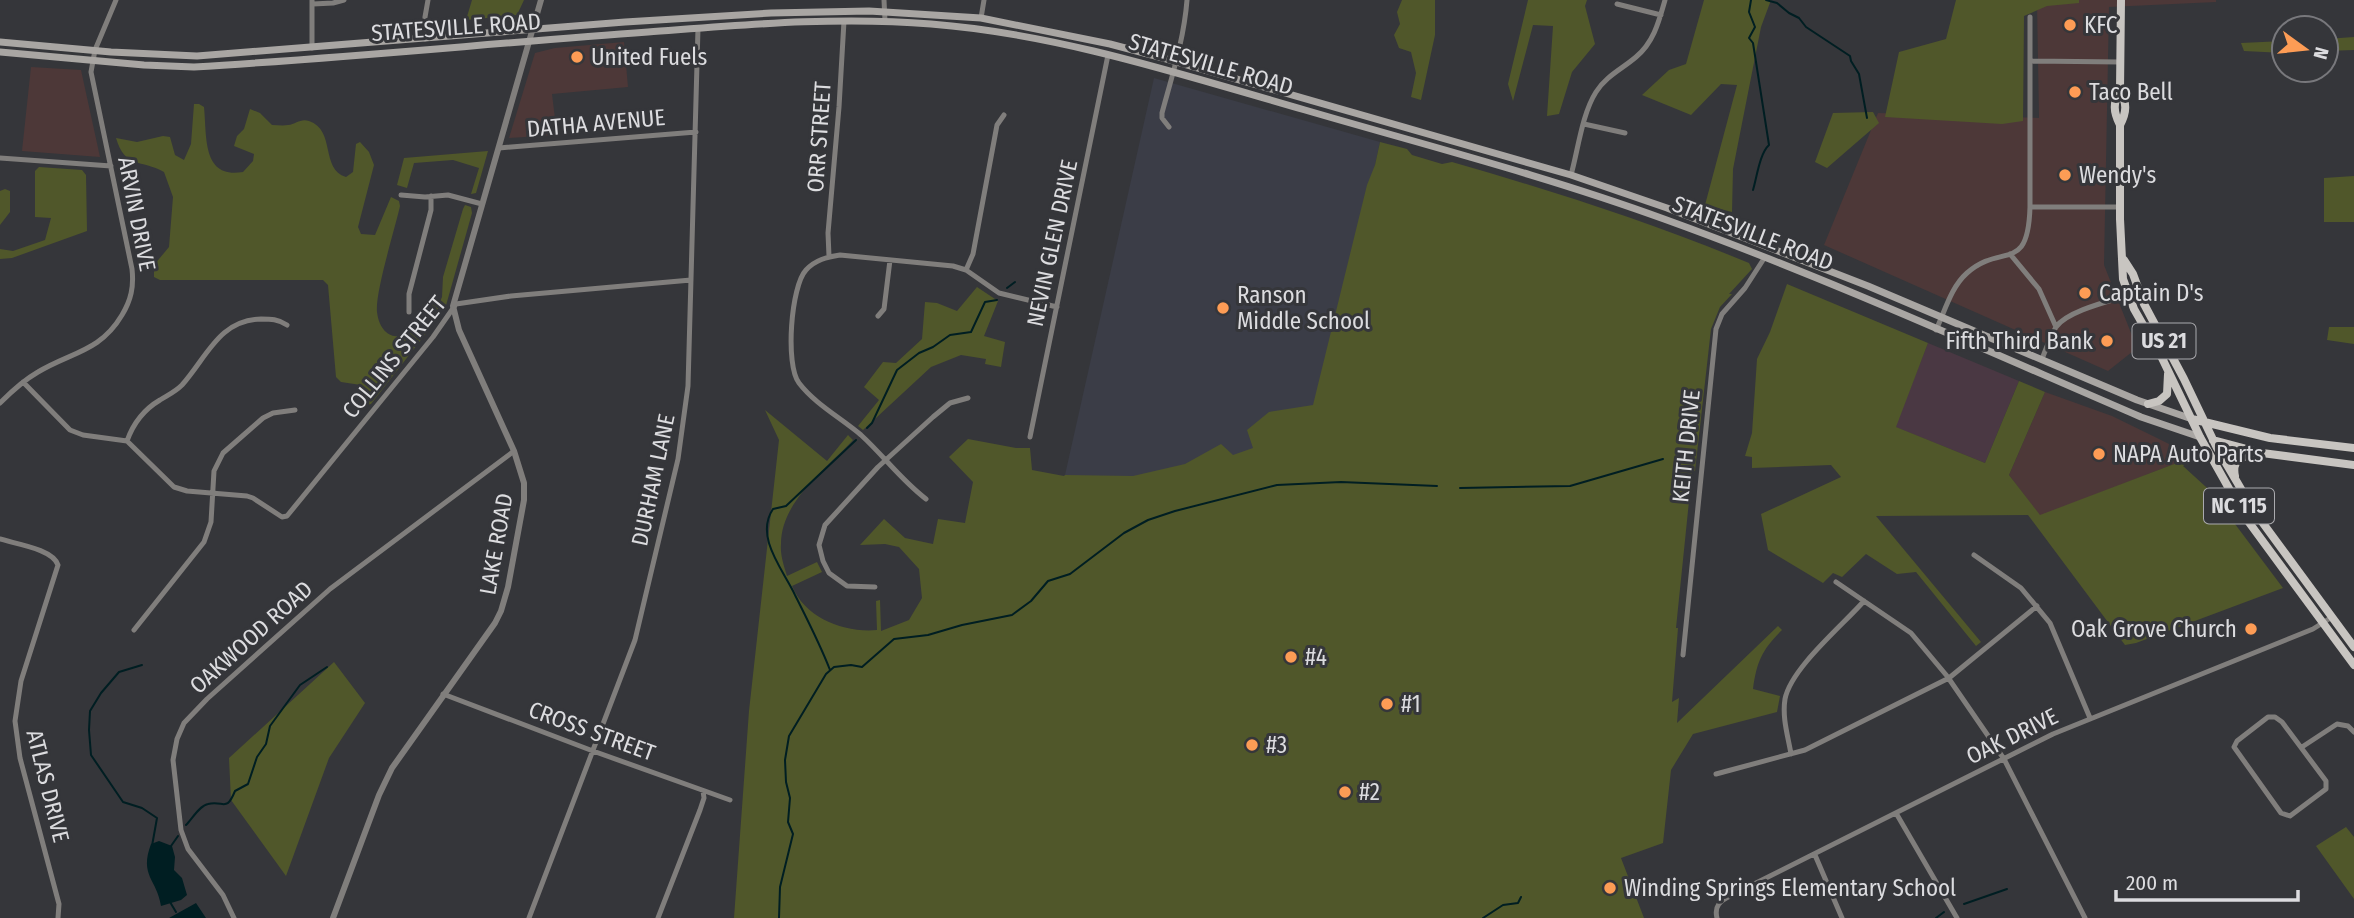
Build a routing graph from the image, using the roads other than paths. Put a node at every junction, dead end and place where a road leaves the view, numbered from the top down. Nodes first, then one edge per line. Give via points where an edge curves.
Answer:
1 (116, 0) edge
2 (344, 0) edge
3 (428, 0) edge
4 (541, 0) edge
5 (884, 0) edge
6 (984, 0) edge
7 (1187, 0) edge
8 (1665, 0) edge
9 (2120, 0) edge
10 (313, 2) edge
11 (1617, 4) dead end
12 (885, 11) junction
13 (1661, 15) junction
14 (2030, 17) dead end
15 (981, 18) junction
16 (844, 21) junction
17 (885, 22) junction
18 (698, 28) junction
19 (531, 29) junction
20 (425, 39) junction
21 (528, 41) junction
22 (0, 42) edge
23 (312, 48) junction
24 (95, 50) junction
25 (0, 52) edge
26 (1108, 55) junction
27 (92, 61) junction
28 (1176, 61) junction
29 (2030, 61) junction
30 (2120, 62) junction
31 (1173, 73) junction
32 (1004, 114) dead end
33 (1584, 124) junction
34 (1169, 127) dead end
35 (696, 132) junction
36 (1625, 133) dead end
37 (499, 148) junction
38 (0, 158) edge
39 (111, 166) junction
40 (1572, 175) junction
41 (401, 194) dead end
42 (431, 197) junction
43 (482, 204) junction
44 (2030, 207) junction
45 (2120, 207) junction
46 (2010, 254) junction
47 (829, 256) junction
48 (1765, 257) junction
49 (2123, 258) junction
50 (890, 260) junction
51 (966, 270) junction
52 (691, 280) junction
53 (2129, 295) junction
54 (453, 306) junction
55 (1057, 307) junction
56 (409, 312) dead end
57 (878, 316) dead end
58 (1942, 317) junction
59 (286, 325) dead end
60 (2056, 327) junction
61 (1936, 330) junction
62 (2042, 359) junction
63 (2167, 368) junction
64 (23, 382) junction
65 (968, 398) dead end
66 (0, 403) edge
67 (2148, 404) junction
68 (295, 410) dead end
69 (2192, 419) junction
70 (2207, 423) junction
71 (1030, 437) dead end
72 (2200, 437) junction
73 (2213, 440) junction
74 (127, 441) junction
75 (2354, 448) edge
76 (514, 451) junction
77 (2262, 453) junction
78 (885, 461) junction
79 (2354, 465) edge
80 (2237, 482) junction
81 (212, 493) junction
82 (926, 499) dead end
83 (0, 539) edge
84 (1974, 555) dead end
85 (1836, 582) dead end
86 (874, 587) dead end
87 (1864, 601) junction
88 (2037, 606) junction
89 (2332, 617) junction
90 (2323, 623) junction
91 (134, 630) dead end
92 (2354, 647) edge
93 (1683, 655) dead end
94 (2354, 665) edge
95 (1949, 678) junction
96 (443, 694) junction
97 (2090, 718) junction
98 (2354, 732) edge
99 (2302, 747) junction
100 (593, 751) junction
101 (1791, 754) junction
102 (2004, 759) junction
103 (1716, 774) dead end
104 (703, 791) junction
105 (730, 800) dead end
106 (1896, 813) junction
107 (1815, 855) junction
108 (58, 918) edge
109 (234, 918) edge
110 (333, 918) edge
111 (529, 918) edge
112 (658, 918) edge
113 (1717, 918) edge
114 (1842, 918) edge
115 (1957, 918) edge
116 (2085, 918) edge

1 - 24 street, ARVIN DRIVE
2 - 10 street
3 - 20 street
4 - 19 street
5 - 12 street
6 - 15 street
7 - 28 street
8 - 13 street
9 - 30 main road, US 21
10 - 23 street
11 - 13 street
12 - 15 main road, STATESVILLE ROAD
12 - 17 street
12 - 19 main road, STATESVILLE ROAD via 771,13
13 - 33 street via 1643,50 1595,92
14 - 29 street
15 - 28 main road, STATESVILLE ROAD
16 - 17 main road, STATESVILLE ROAD
16 - 18 main road, STATESVILLE ROAD
16 - 47 street, ORR STREET
17 - 26 main road, STATESVILLE ROAD via 991,31
18 - 21 main road, STATESVILLE ROAD
18 - 35 street, DURHAM LANE
19 - 20 main road, STATESVILLE ROAD
19 - 21 street
20 - 23 main road, STATESVILLE ROAD
21 - 27 main road, STATESVILLE ROAD via 202,66
21 - 37 street
22 - 24 main road, STATESVILLE ROAD
23 - 24 main road, STATESVILLE ROAD via 197,55
24 - 27 street, ARVIN DRIVE
25 - 27 main road, STATESVILLE ROAD
26 - 31 main road, STATESVILLE ROAD
26 - 55 street, NEVIN GLEN DRIVE
27 - 39 street, ARVIN DRIVE
28 - 31 street
28 - 40 main road, STATESVILLE ROAD
29 - 30 street
29 - 44 street
30 - 45 main road, US 21 via 2120,90 2114,101 2120,125
31 - 34 street via 1162,113
31 - 48 main road, STATESVILLE ROAD via 1561,184
32 - 51 street via 997,125 973,254
33 - 36 street
33 - 40 street
35 - 37 street, DATHA AVENUE
35 - 52 street, DURHAM LANE
37 - 43 street
38 - 39 street
39 - 64 street, ARVIN DRIVE via 132,269 128,306 103,340
40 - 58 main road, STATESVILLE ROAD
41 - 42 street
42 - 43 street via 449,195
42 - 56 street
43 - 54 street
44 - 45 street
44 - 46 street via 2027,238
45 - 49 main road, US 21
46 - 58 street via 1961,279
46 - 60 street via 2039,289
47 - 50 street
47 - 78 street via 811,265 798,285 793,371 805,389
48 - 61 main road, STATESVILLE ROAD
48 - 93 street, KEITH DRIVE via 1716,329
49 - 53 main road, US 21
49 - 70 main road, US 21
50 - 51 street
50 - 57 street via 884,309
51 - 55 street via 999,293
52 - 54 street, COLLINS STREET via 511,296
52 - 100 street, DURHAM LANE via 687,399 678,459 635,640
53 - 60 street via 2075,314
53 - 63 main road, US 21
54 - 76 street, LAKE ROAD via 459,330
54 - 81 street, COLLINS STREET via 433,337 287,516 253,498
55 - 71 street, NEVIN GLEN DRIVE
58 - 61 street
58 - 62 main road, STATESVILLE ROAD
59 - 74 street via 273,319 247,319 231,326 181,386 148,408
60 - 62 street
61 - 72 main road, STATESVILLE ROAD
62 - 67 main road, STATESVILLE ROAD
63 - 67 main road via 2167,394
63 - 69 main road, US 21
64 - 66 street, ARVIN DRIVE
64 - 74 street via 74,433
65 - 78 street via 943,408
67 - 69 main road, STATESVILLE ROAD
68 - 81 street via 263,418 229,447 216,464
69 - 70 main road, STATESVILLE ROAD
69 - 72 main road, US 21
70 - 73 main road, NC 115
70 - 75 main road, STATESVILLE ROAD via 2270,438
72 - 73 main road, STATESVILLE ROAD
72 - 90 main road, NC 115 via 2245,517
73 - 77 main road, STATESVILLE ROAD
73 - 80 main road, NC 115
74 - 81 street via 174,487
76 - 96 street, LAKE ROAD via 524,492 504,602 495,623
76 - 109 street, OAKWOOD ROAD via 330,589 184,723 173,760 181,830 190,853 223,895
77 - 79 main road, STATESVILLE ROAD
77 - 80 main road via 2237,460
78 - 82 street
78 - 86 street via 825,525 820,538 822,561 836,579 856,587
80 - 89 main road, NC 115
81 - 91 street via 211,522 204,542
83 - 108 street, ATLAS DRIVE via 48,553 58,565 21,681 15,720 20,758 59,904
84 - 88 street via 2021,588
85 - 87 street
87 - 95 street via 1911,633
87 - 101 street via 1789,687 1784,712
88 - 95 street
88 - 97 street via 2056,634
89 - 90 street, OAK DRIVE
89 - 92 main road, NC 115
90 - 94 main road, NC 115
90 - 97 street, OAK DRIVE
95 - 101 street
95 - 102 street
96 - 100 street, CROSS STREET
96 - 110 street, LAKE ROAD via 391,768
97 - 102 street, OAK DRIVE
98 - 99 street via 2337,724
99 - 99 street via 2278,718 2272,717 2235,744 2285,815 2294,814 2326,789 2326,781
100 - 104 street, CROSS STREET
100 - 111 street, DURHAM LANE
101 - 103 street
102 - 106 street, OAK DRIVE
102 - 116 street
104 - 105 street, CROSS STREET
104 - 112 street via 700,810
106 - 107 street, OAK DRIVE
106 - 115 street
107 - 113 street, OAK DRIVE via 1730,896 1717,906
107 - 114 street

